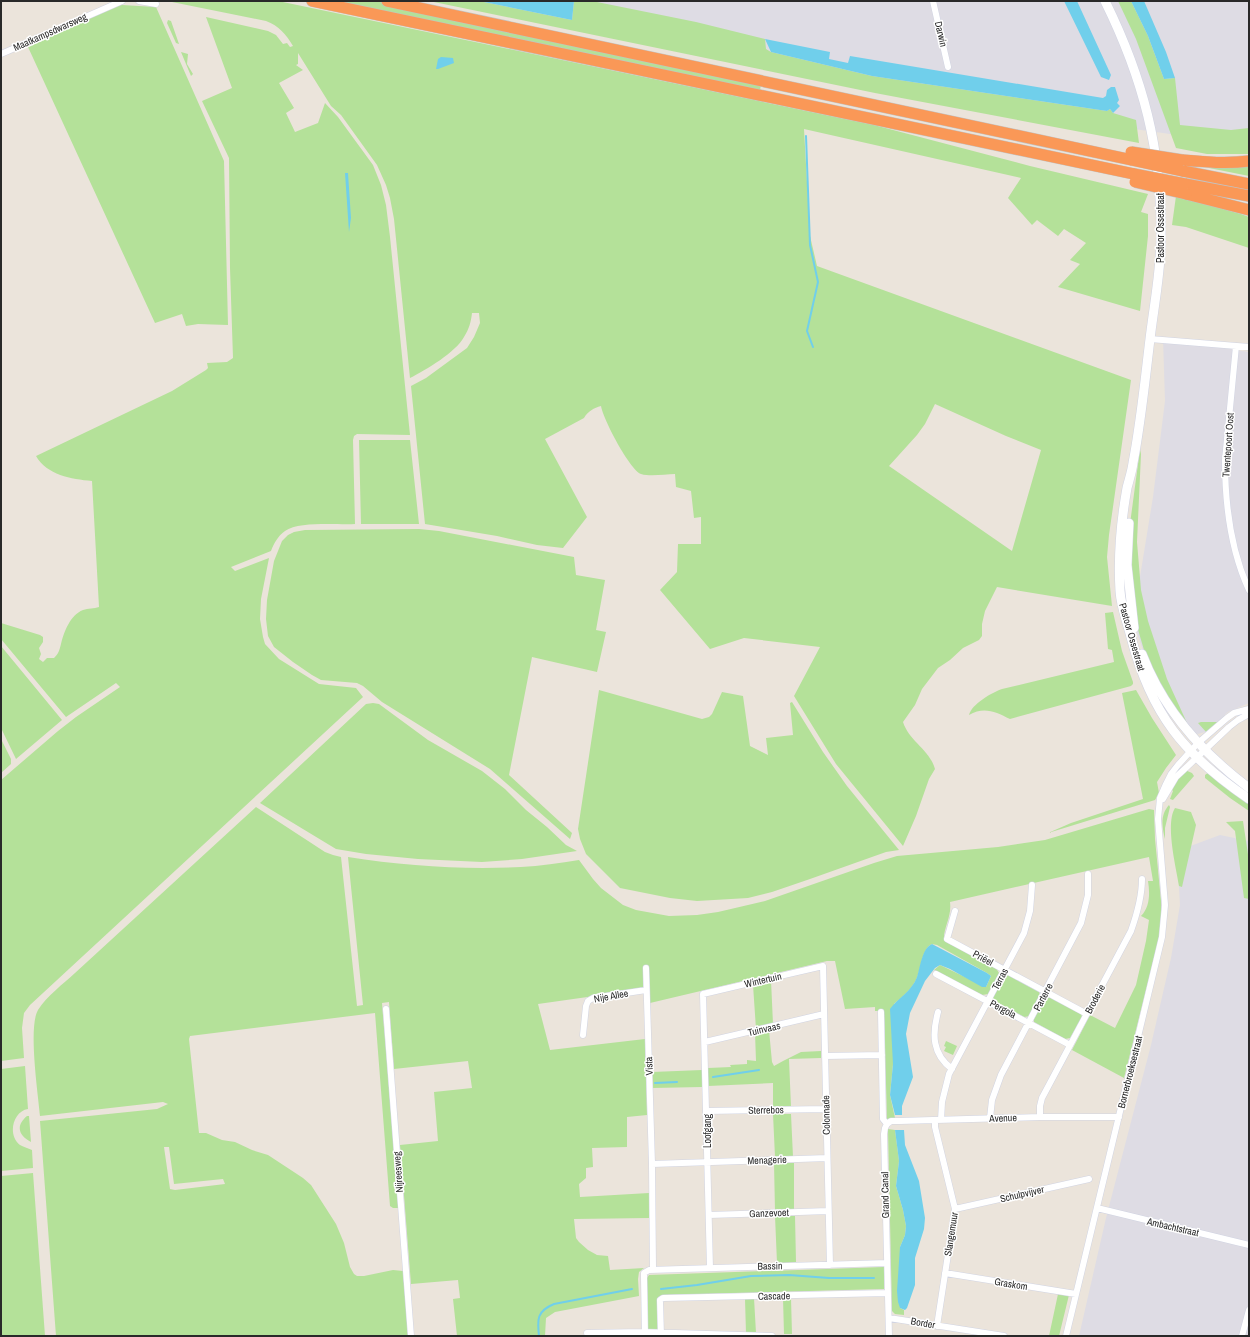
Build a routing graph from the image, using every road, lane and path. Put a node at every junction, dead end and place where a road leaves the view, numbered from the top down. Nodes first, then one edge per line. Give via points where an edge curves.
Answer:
1 (122, 1) edge
2 (139, 1) edge
3 (312, 1) edge
4 (387, 1) edge
5 (933, 1) edge
6 (1105, 1) edge
7 (156, 4) dead end
8 (1, 54) edge
9 (948, 67) dead end
10 (1249, 161) edge
11 (1183, 166) junction
12 (1249, 184) edge
13 (1185, 189) junction
14 (1249, 196) edge
15 (1249, 210) edge
16 (1150, 339) junction
17 (1236, 346) junction
18 (1249, 346) edge
19 (1133, 462) junction
20 (1249, 590) edge
21 (1249, 709) edge
22 (1249, 714) edge
23 (1198, 743) junction
24 (1205, 750) junction
25 (1190, 751) junction
26 (1196, 758) junction
27 (1249, 788) edge
28 (1249, 799) edge
29 (1160, 804) junction
30 (1088, 874) dead end
31 (1142, 879) dead end
32 (1032, 885) dead end
33 (955, 911) dead end
34 (823, 966) joint
35 (646, 968) dead end
36 (1004, 970) junction
37 (936, 974) dead end
38 (646, 990) junction
39 (1046, 992) junction
40 (703, 994) joint
41 (988, 1001) junction
42 (386, 1008) dead end
43 (881, 1012) dead end
44 (938, 1012) dead end
45 (824, 1014) junction
46 (1087, 1014) junction
47 (1029, 1023) junction
48 (583, 1035) dead end
49 (705, 1042) junction
50 (1070, 1044) junction
51 (882, 1055) junction
52 (825, 1056) junction
53 (952, 1069) junction
54 (826, 1109) junction
55 (707, 1111) junction
56 (1119, 1116) junction
57 (1040, 1117) junction
58 (990, 1118) junction
59 (938, 1120) junction
60 (887, 1124) junction
61 (827, 1158) junction
62 (707, 1162) junction
63 (652, 1164) junction
64 (1089, 1179) dead end
65 (1097, 1208) junction
66 (955, 1209) junction
67 (828, 1211) junction
68 (709, 1215) junction
69 (1249, 1245) edge
70 (887, 1263) junction
71 (830, 1265) junction
72 (653, 1268) junction
73 (710, 1268) junction
74 (945, 1273) junction
75 (888, 1293) junction
76 (1076, 1294) junction
77 (1249, 1310) edge
78 (889, 1318) junction
79 (937, 1326) junction
80 (587, 1333) dead end
81 (645, 1334) edge
82 (661, 1334) edge
83 (411, 1336) edge
84 (772, 1336) edge
85 (890, 1336) edge
86 (1004, 1336) edge
87 (1066, 1336) edge
88 (1242, 1336) edge

1 - 8 street, Maatkampsdwarsweg
2 - 7 street
3 - 13 highway, bridge via 1118,170 1134,178
4 - 11 highway, bridge via 1049,143
5 - 9 street, Darwin
6 - 16 main road, Pastoor Ossestraat via 1134,66 1154,144 1160,196 1161,237
10 - 11 highway
11 - 12 highway
13 - 14 highway
13 - 15 highway
16 - 17 street
16 - 19 main road, Pastoor Ossestraat
17 - 18 street
17 - 20 street, Twentepoort Oost via 1225,478 1232,540
19 - 23 main road, Pastoor Ossestraat via 1127,565 1134,630 1153,681 1177,719
19 - 25 main road, Pastoor Ossestraat via 1122,528 1121,601 1147,684 1167,722
21 - 23 street via 1234,713
22 - 24 street via 1229,727
23 - 24 main road, Pastoor Ossestraat
23 - 25 street, Bornerbroeksestraat
24 - 26 street, Bornerbroeksestraat
24 - 27 main road, Pastoor Ossestraat
25 - 26 main road, Pastoor Ossestraat
25 - 29 street, Bornerbroeksestraat via 1171,774 1160,798
26 - 28 main road, Pastoor Ossestraat
26 - 29 street, Bornerbroeksestraat via 1176,777
29 - 56 street, Bornerbroeksestraat via 1158,819 1165,905 1162,937
30 - 39 street, Parterre via 1088,895 1081,924
31 - 46 street, Broderie via 1138,909 1131,930
32 - 36 street, Terras via 1030,911 1024,933
33 - 36 street, Priëel via 947,939
34 - 40 street, Wintertuin
34 - 45 street, Colonnade
35 - 38 street, Vista
36 - 39 street, Priëel
36 - 41 street, Terras
37 - 41 street, Pergola
38 - 48 street, Nije Allee via 592,998 586,1006
38 - 63 street, Vista
39 - 46 street, Priëel
39 - 47 street, Parterre
40 - 49 street, Loofgang
41 - 47 street, Pergola
41 - 53 street, Terras
42 - 83 street, Nijreesweg
43 - 51 street, Grand Canal
44 - 53 street via 934,1027 937,1050 944,1063
45 - 49 street, Tuinvaas
45 - 52 street, Colonnade
46 - 50 street, Broderie
47 - 50 street, Pergola
47 - 58 street, Parterre via 1001,1075 992,1100
49 - 55 street, Loofgang
50 - 57 street, Broderie via 1042,1098
51 - 52 street
51 - 60 street, Grand Canal via 883,1119
52 - 54 street, Colonnade
53 - 59 street, Terras
54 - 55 street, Sterrebos
54 - 61 street, Colonnade
55 - 62 street, Loofgang
56 - 57 street, Avenue
56 - 65 street, Bornerbroeksestraat
57 - 58 street, Avenue
58 - 59 street, Avenue
59 - 60 street, Avenue via 891,1121
59 - 66 street, Slangemuur via 935,1127
60 - 70 street, Grand Canal via 884,1128
61 - 62 street, Menagerie
61 - 67 street, Colonnade
62 - 63 street
62 - 68 street, Loofgang
63 - 72 street, Vista
64 - 66 street, Schulpvijver
65 - 69 street, Ambachtstraat
65 - 76 street, Bornerbroeksestraat
66 - 74 street, Slangemuur
67 - 68 street, Ganzevoet
67 - 71 street, Colonnade
68 - 73 street, Loofgang
70 - 71 street, Bassin
70 - 75 street, Grand Canal
71 - 73 street, Bassin
72 - 73 street, Bassin
72 - 81 street via 647,1271 644,1277
74 - 76 street, Graskom
74 - 79 street, Slangemuur
75 - 78 street, Grand Canal
75 - 82 street, Cascade via 663,1298 660,1300
76 - 87 street, Bornerbroeksestraat
77 - 88 street
78 - 79 street, Border
78 - 85 street, Grand Canal
79 - 86 street, Border
80 - 81 street
81 - 82 street
82 - 84 street

